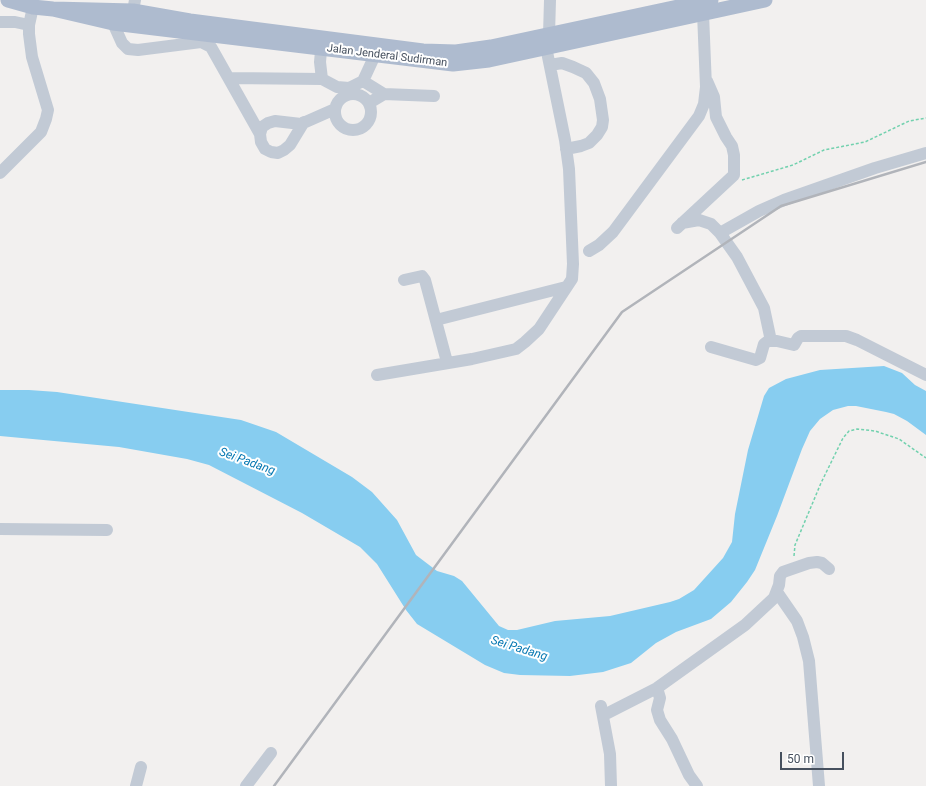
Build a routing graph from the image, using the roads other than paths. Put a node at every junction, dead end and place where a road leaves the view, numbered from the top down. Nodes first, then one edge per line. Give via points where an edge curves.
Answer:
1 (8, 0) edge
2 (550, 0) edge
3 (765, 0) edge
4 (718, 3) edge
5 (134, 5) edge
6 (33, 7) junction
7 (64, 8) edge
8 (682, 8) edge
9 (703, 14) junction
10 (0, 22) edge
11 (113, 23) junction
12 (29, 25) junction
13 (548, 41) junction
14 (322, 43) junction
15 (375, 55) junction
16 (550, 65) junction
17 (229, 78) junction
18 (706, 78) junction
19 (322, 79) junction
20 (363, 81) junction
21 (346, 92) junction
22 (384, 94) junction
23 (434, 96) dead end
24 (369, 103) junction
25 (335, 109) junction
26 (304, 122) junction
27 (260, 134) junction
28 (566, 149) junction
29 (926, 153) edge
30 (0, 173) edge
31 (720, 233) junction
32 (589, 251) dead end
33 (404, 280) dead end
34 (566, 287) junction
35 (436, 320) junction
36 (771, 341) junction
37 (711, 347) dead end
38 (447, 362) junction
39 (377, 375) dead end
40 (926, 375) edge
41 (0, 529) edge
42 (107, 530) dead end
43 (829, 569) dead end
44 (777, 592) junction
45 (657, 688) junction
46 (271, 753) dead end
47 (141, 767) dead end
48 (136, 786) edge
49 (246, 786) edge
50 (611, 786) edge
51 (697, 786) edge
52 (820, 786) edge

1 - 6 main road, Jalan Jenderal Sudirman
2 - 13 street
3 - 4 main road, Jalan Jenderal Sudirman
4 - 8 main road, Jalan Jenderal Sudirman
4 - 9 main road, Jalan Jenderal Sudirman
5 - 7 main road, Jalan Jenderal Sudirman
5 - 14 main road, Jalan Jenderal Sudirman via 190,20
6 - 7 main road, Jalan Jenderal Sudirman
6 - 12 street
7 - 11 main road, Jalan Jenderal Sudirman
8 - 9 main road, Jalan Jenderal Sudirman
8 - 13 main road, Jalan Jenderal Sudirman
9 - 18 street
10 - 12 street
11 - 14 main road, Jalan Jenderal Sudirman
11 - 17 street via 128,49 201,42 212,47
12 - 30 street via 32,57 48,110 41,132
13 - 14 main road, Jalan Jenderal Sudirman via 456,52
13 - 15 main road, Jalan Jenderal Sudirman via 489,60 453,64
13 - 16 street
14 - 15 main road, Jalan Jenderal Sudirman
14 - 19 street
15 - 20 street
16 - 28 street
16 - 28 street via 562,63 586,73 594,83 600,99 603,120 597,135 585,144
17 - 19 street
17 - 27 street
18 - 31 street via 714,97 716,117 732,146 734,175 679,226 699,220 711,224
18 - 32 street via 704,104 699,116 613,232 600,245
19 - 21 street
20 - 21 street
20 - 22 street
21 - 24 street via 365,98
21 - 25 street via 337,102
22 - 23 street
22 - 24 street
24 - 25 street via 371,116 363,127 356,130 350,130 338,123
25 - 26 street
26 - 27 street via 294,124 275,121 262,127
26 - 27 street via 290,145 278,153 265,149
28 - 34 street via 573,264 572,279
29 - 31 street via 868,170 784,200
31 - 36 street via 737,256 764,308
33 - 35 street via 422,276
34 - 35 street
34 - 38 street via 539,329 526,342 516,348
35 - 38 street
36 - 37 street via 765,342 760,358 756,360
36 - 40 street via 794,345 801,336 846,336
38 - 39 street
41 - 42 street
43 - 44 street via 817,562 783,572
44 - 45 street via 774,598 745,625
44 - 52 street via 797,621 809,661
45 - 50 street via 602,710 610,754
45 - 51 street via 660,698 657,710 660,720
46 - 49 street
47 - 48 street

